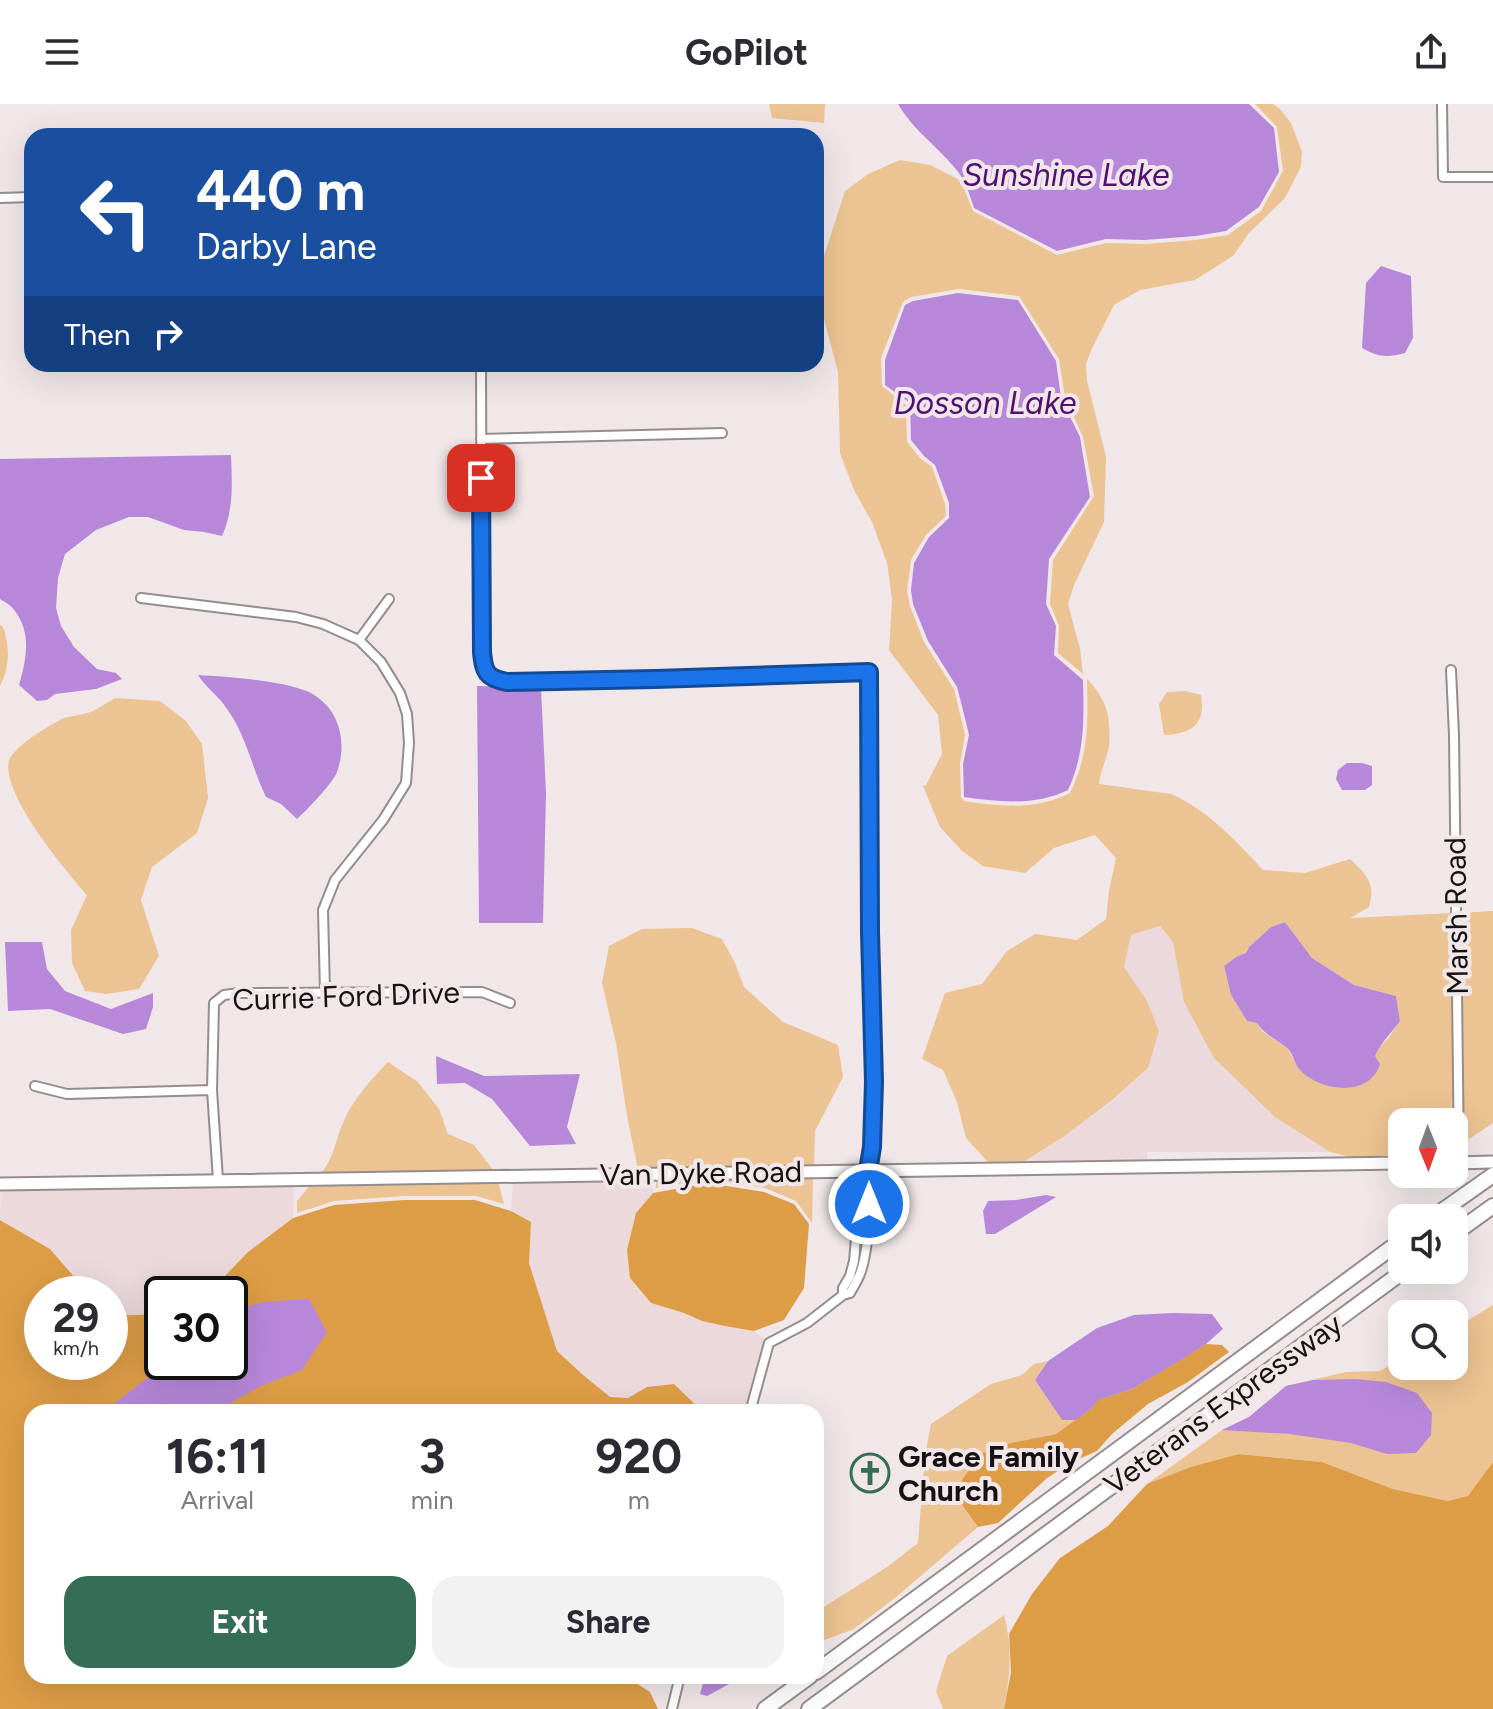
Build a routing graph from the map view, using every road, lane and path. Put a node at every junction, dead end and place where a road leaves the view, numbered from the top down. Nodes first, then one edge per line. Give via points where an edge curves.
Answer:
1 (1442, 104) edge
2 (1493, 177) edge
3 (24, 197) edge
4 (0, 198) edge
5 (481, 372) edge
6 (722, 433) dead end
7 (481, 439) junction
8 (141, 598) dead end
9 (389, 599) dead end
10 (359, 640) junction
11 (1451, 670) dead end
12 (325, 992) junction
13 (510, 1003) dead end
14 (35, 1086) dead end
15 (212, 1090) junction
16 (1456, 1108) edge
17 (1468, 1162) edge
18 (1493, 1162) edge
19 (1388, 1163) edge
20 (868, 1171) junction
21 (1493, 1175) edge
22 (218, 1180) junction
23 (0, 1184) edge
24 (1451, 1204) edge
25 (1493, 1206) edge
26 (1468, 1224) edge
27 (1388, 1250) edge
28 (1388, 1283) edge
29 (752, 1404) edge
30 (824, 1666) edge
31 (678, 1684) edge
32 (799, 1684) edge
33 (672, 1709) edge
34 (765, 1709) edge
35 (809, 1709) edge

1 - 2 street via 1443,177
3 - 4 street
5 - 7 street
6 - 7 street
7 - 20 street via 482,652 487,675 507,682 869,672 874,1082
8 - 10 street via 296,617
9 - 10 street
10 - 12 street via 388,672 407,714 406,783 335,880 323,910
11 - 16 street, Marsh Road
12 - 13 street, Currie Ford Drive via 482,992
12 - 15 street, Currie Ford Drive via 239,993 214,1003
14 - 15 street via 67,1094
15 - 22 street, Currie Ford Drive
17 - 18 main road
19 - 20 main road, Van Dyke Road
20 - 22 main road, Van Dyke Road
20 - 29 street via 861,1183 854,1261 843,1295 769,1343
21 - 24 highway
22 - 23 main road, Van Dyke Road
25 - 26 highway
27 - 30 highway, Veterans Expressway
28 - 35 highway, Veterans Expressway
31 - 33 street
32 - 34 highway

